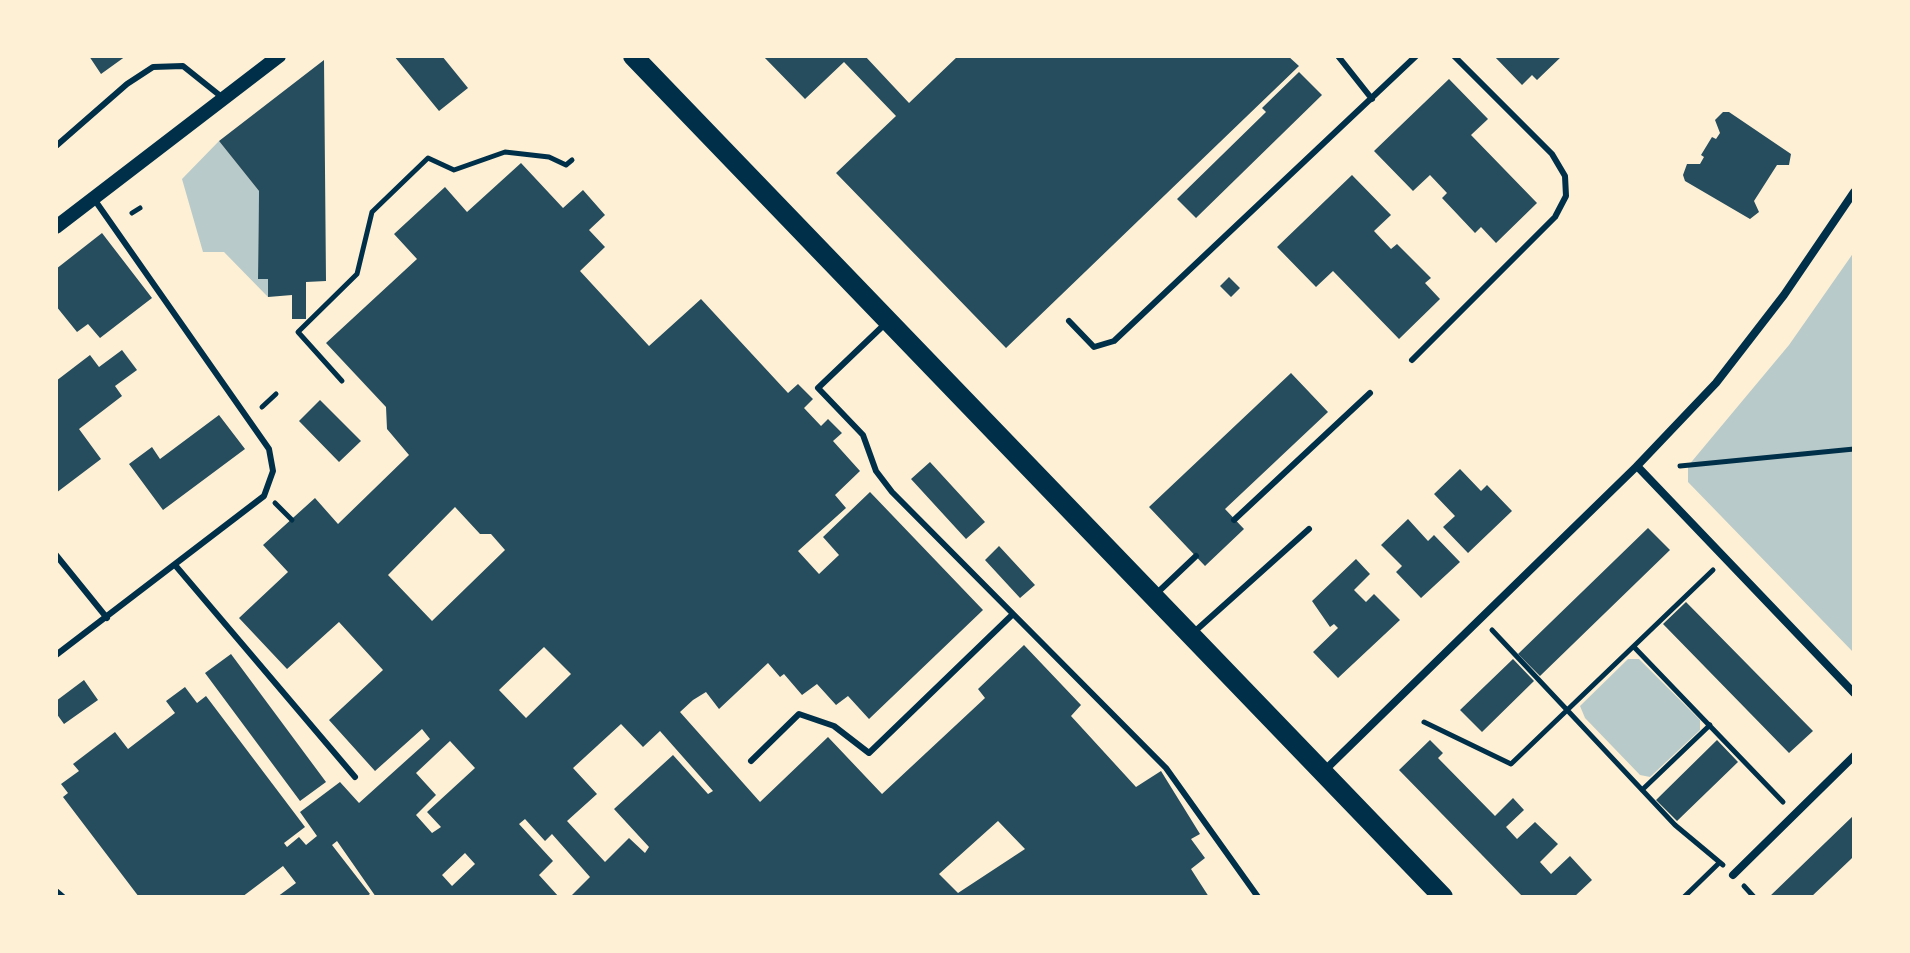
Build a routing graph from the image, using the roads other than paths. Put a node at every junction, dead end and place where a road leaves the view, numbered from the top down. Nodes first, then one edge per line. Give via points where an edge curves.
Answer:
1 (279, 56) edge
2 (633, 56) edge
3 (1338, 56) edge
4 (1416, 56) edge
5 (1454, 56) edge
6 (1372, 99) junction
7 (226, 100) junction
8 (56, 146) edge
9 (1854, 192) edge
10 (94, 199) junction
11 (56, 227) edge
12 (889, 321) junction
13 (1069, 321) dead end
14 (1412, 360) dead end
15 (1370, 393) dead end
16 (1637, 466) junction
17 (1234, 520) dead end
18 (1309, 529) dead end
19 (56, 555) edge
20 (1196, 556) dead end
21 (175, 565) junction
22 (1153, 596) junction
23 (1013, 614) junction
24 (107, 618) junction
25 (1190, 635) junction
26 (56, 655) edge
27 (1854, 693) edge
28 (1854, 756) edge
29 (751, 761) dead end
30 (1323, 773) junction
31 (355, 777) dead end
32 (1733, 875) dead end
33 (56, 891) edge
34 (63, 897) edge
35 (1258, 897) edge
36 (1443, 897) edge

1 - 7 street
2 - 12 highway
3 - 6 lane
4 - 6 lane
5 - 14 lane via 1552,154 1565,176 1566,196 1555,217
6 - 13 lane via 1114,341 1094,347
7 - 8 lane via 183,66 153,67
7 - 10 street
9 - 16 street via 1716,383
10 - 11 street
10 - 21 lane via 269,449 273,471 264,496
12 - 22 highway
12 - 23 lane via 818,388 863,435 876,471 892,492
15 - 17 lane
16 - 27 street
16 - 30 street
18 - 25 lane
19 - 24 lane
20 - 22 lane
21 - 24 lane
21 - 31 lane
22 - 25 highway
23 - 29 lane via 869,753 834,726 799,714
23 - 35 lane via 1166,768
24 - 26 lane
25 - 30 highway
28 - 32 street
30 - 36 highway
33 - 34 lane

